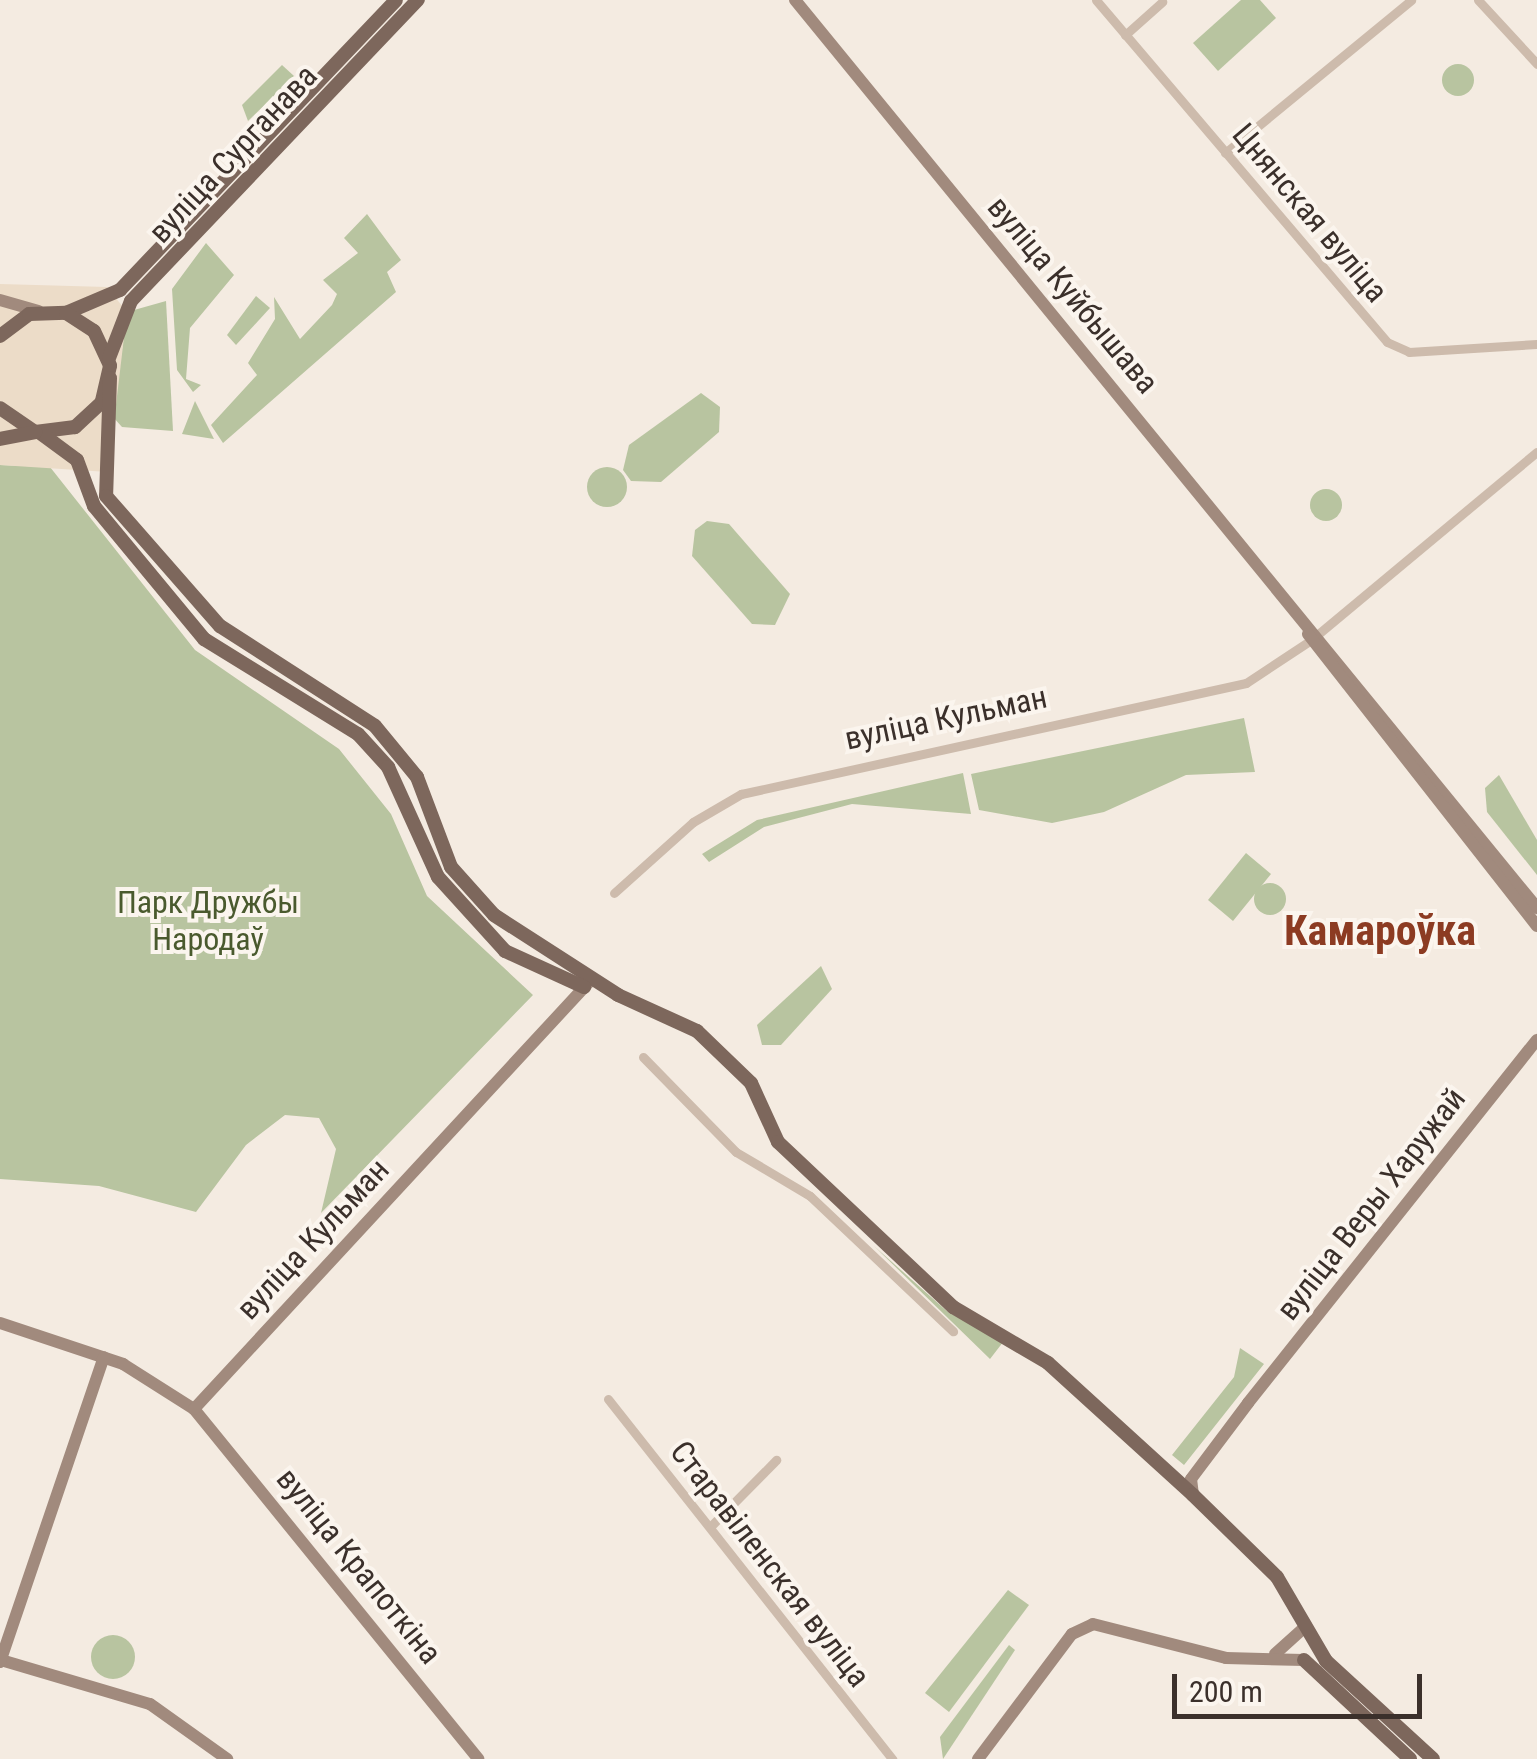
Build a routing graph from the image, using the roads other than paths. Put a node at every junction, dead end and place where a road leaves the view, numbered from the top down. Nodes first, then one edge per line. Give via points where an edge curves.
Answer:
1 (396, 0) edge
2 (418, 0) edge
3 (795, 0) edge
4 (1096, 0) edge
5 (1411, 0) edge
6 (1478, 0) edge
7 (1162, 2) edge
8 (1125, 36) junction
9 (1537, 64) edge
10 (1226, 153) junction
11 (0, 300) edge
12 (40, 311) junction
13 (66, 313) junction
14 (0, 336) edge
15 (1537, 344) edge
16 (109, 358) junction
17 (110, 378) junction
18 (0, 408) edge
19 (37, 432) junction
20 (0, 440) edge
21 (1537, 452) edge
22 (1311, 634) junction
23 (614, 893) dead end
24 (1537, 908) edge
25 (1537, 926) edge
26 (596, 975) junction
27 (584, 987) junction
28 (1537, 1040) edge
29 (643, 1057) dead end
30 (0, 1322) edge
31 (953, 1331) dead end
32 (104, 1357) junction
33 (608, 1399) dead end
34 (1248, 1403) junction
35 (194, 1409) junction
36 (776, 1460) dead end
37 (1174, 1477) junction
38 (1193, 1494) junction
39 (711, 1526) junction
40 (1306, 1626) junction
41 (1275, 1654) junction
42 (0, 1660) edge
43 (1304, 1660) joint
44 (227, 1759) edge
45 (478, 1759) edge
46 (892, 1759) edge
47 (978, 1759) edge
48 (1410, 1759) edge
49 (1433, 1759) edge

1 - 13 main road, вуліца Сурганава via 120,290
2 - 16 main road, вуліца Сурганава via 131,301
3 - 22 main road, вуліца Куйбышава
4 - 8 street, Цнянская вуліца
5 - 10 street
6 - 9 street
7 - 8 street
8 - 10 street, Цнянская вуліца
10 - 15 street, Цнянская вуліца via 1397,350
11 - 12 main road
12 - 13 main road
12 - 14 main road
13 - 16 main road via 94,331
16 - 17 main road
17 - 19 main road via 83,423
17 - 26 main road via 106,496 220,626 375,726 417,777 450,867 509,929
18 - 19 main road
19 - 20 main road
19 - 27 main road via 77,460 94,506 204,639 358,734 388,767 438,878 504,951
21 - 22 street, вуліца Кульман
22 - 23 street, вуліца Кульман via 1246,683 741,794 693,822
22 - 24 main road, вуліца Куйбышава
22 - 25 main road, вуліца Куйбышава
26 - 27 main road, вуліца Кульман
26 - 37 main road via 618,995 697,1031 750,1083 796,1161 953,1307 1009,1333
27 - 35 main road, вуліца Кульман
28 - 34 main road, вуліца Веры Харужай
29 - 31 street via 736,1152 799,1187
30 - 32 main road
32 - 35 main road
32 - 42 main road
33 - 39 street, Старавіленская вуліца
34 - 37 main road, вуліца Веры Харужай
34 - 38 main road, вуліца Веры Харужай via 1191,1479
35 - 45 main road, вуліца Крапоткіна
36 - 39 street
37 - 38 main road
38 - 40 main road via 1277,1576
39 - 46 street, Старавіленская вуліца
40 - 41 main road
40 - 49 main road via 1326,1661
41 - 43 main road
41 - 47 main road via 1226,1658 1092,1624 1072,1634
42 - 44 main road via 150,1704
43 - 48 main road

